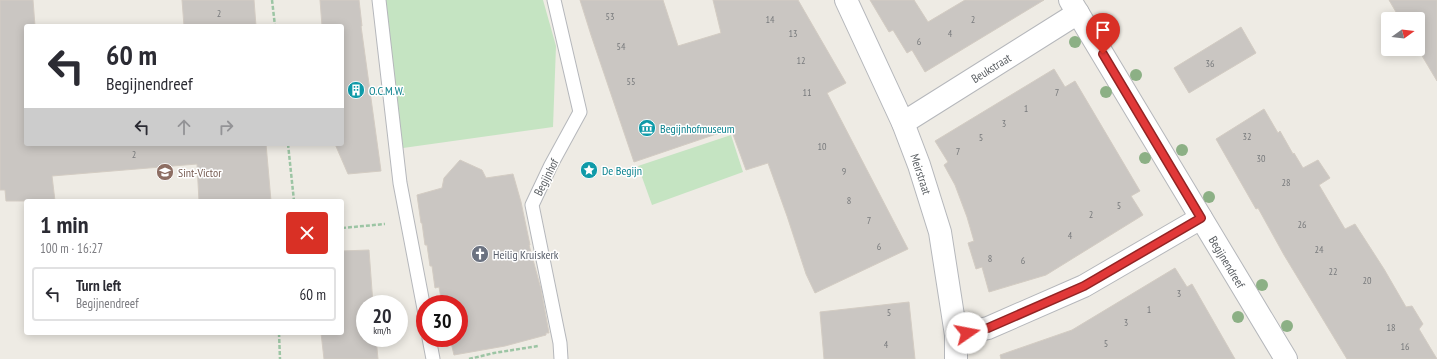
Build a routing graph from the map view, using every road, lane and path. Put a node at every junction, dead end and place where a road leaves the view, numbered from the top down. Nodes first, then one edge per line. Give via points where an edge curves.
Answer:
1 (272, 0) edge
2 (379, 0) edge
3 (554, 0) edge
4 (846, 0) edge
5 (1074, 7) edge
6 (275, 24) edge
7 (903, 124) junction
8 (288, 146) edge
9 (294, 199) edge
10 (407, 218) junction
11 (1201, 218) junction
12 (344, 228) edge
13 (421, 295) edge
14 (279, 335) edge
15 (956, 335) junction
16 (560, 343) junction
17 (431, 347) edge
18 (280, 359) edge
19 (433, 359) edge
20 (468, 359) edge
21 (561, 359) edge
22 (956, 359) edge
23 (1286, 359) edge

1 - 6 path
2 - 10 lane via 400,183
3 - 16 lane, Begijnhof via 580,112 532,205
4 - 7 street, Meirstraat
5 - 7 street, Beukstraat
5 - 11 street, Begijnendreef
7 - 15 street, Meirstraat via 940,232
8 - 9 path
10 - 12 path via 389,224
10 - 13 lane
11 - 15 street via 1084,286 988,328
11 - 23 street, Begijnendreef
14 - 18 path
15 - 22 street, Meirstraat
16 - 20 path
16 - 21 lane, Begijnhof
17 - 19 lane

